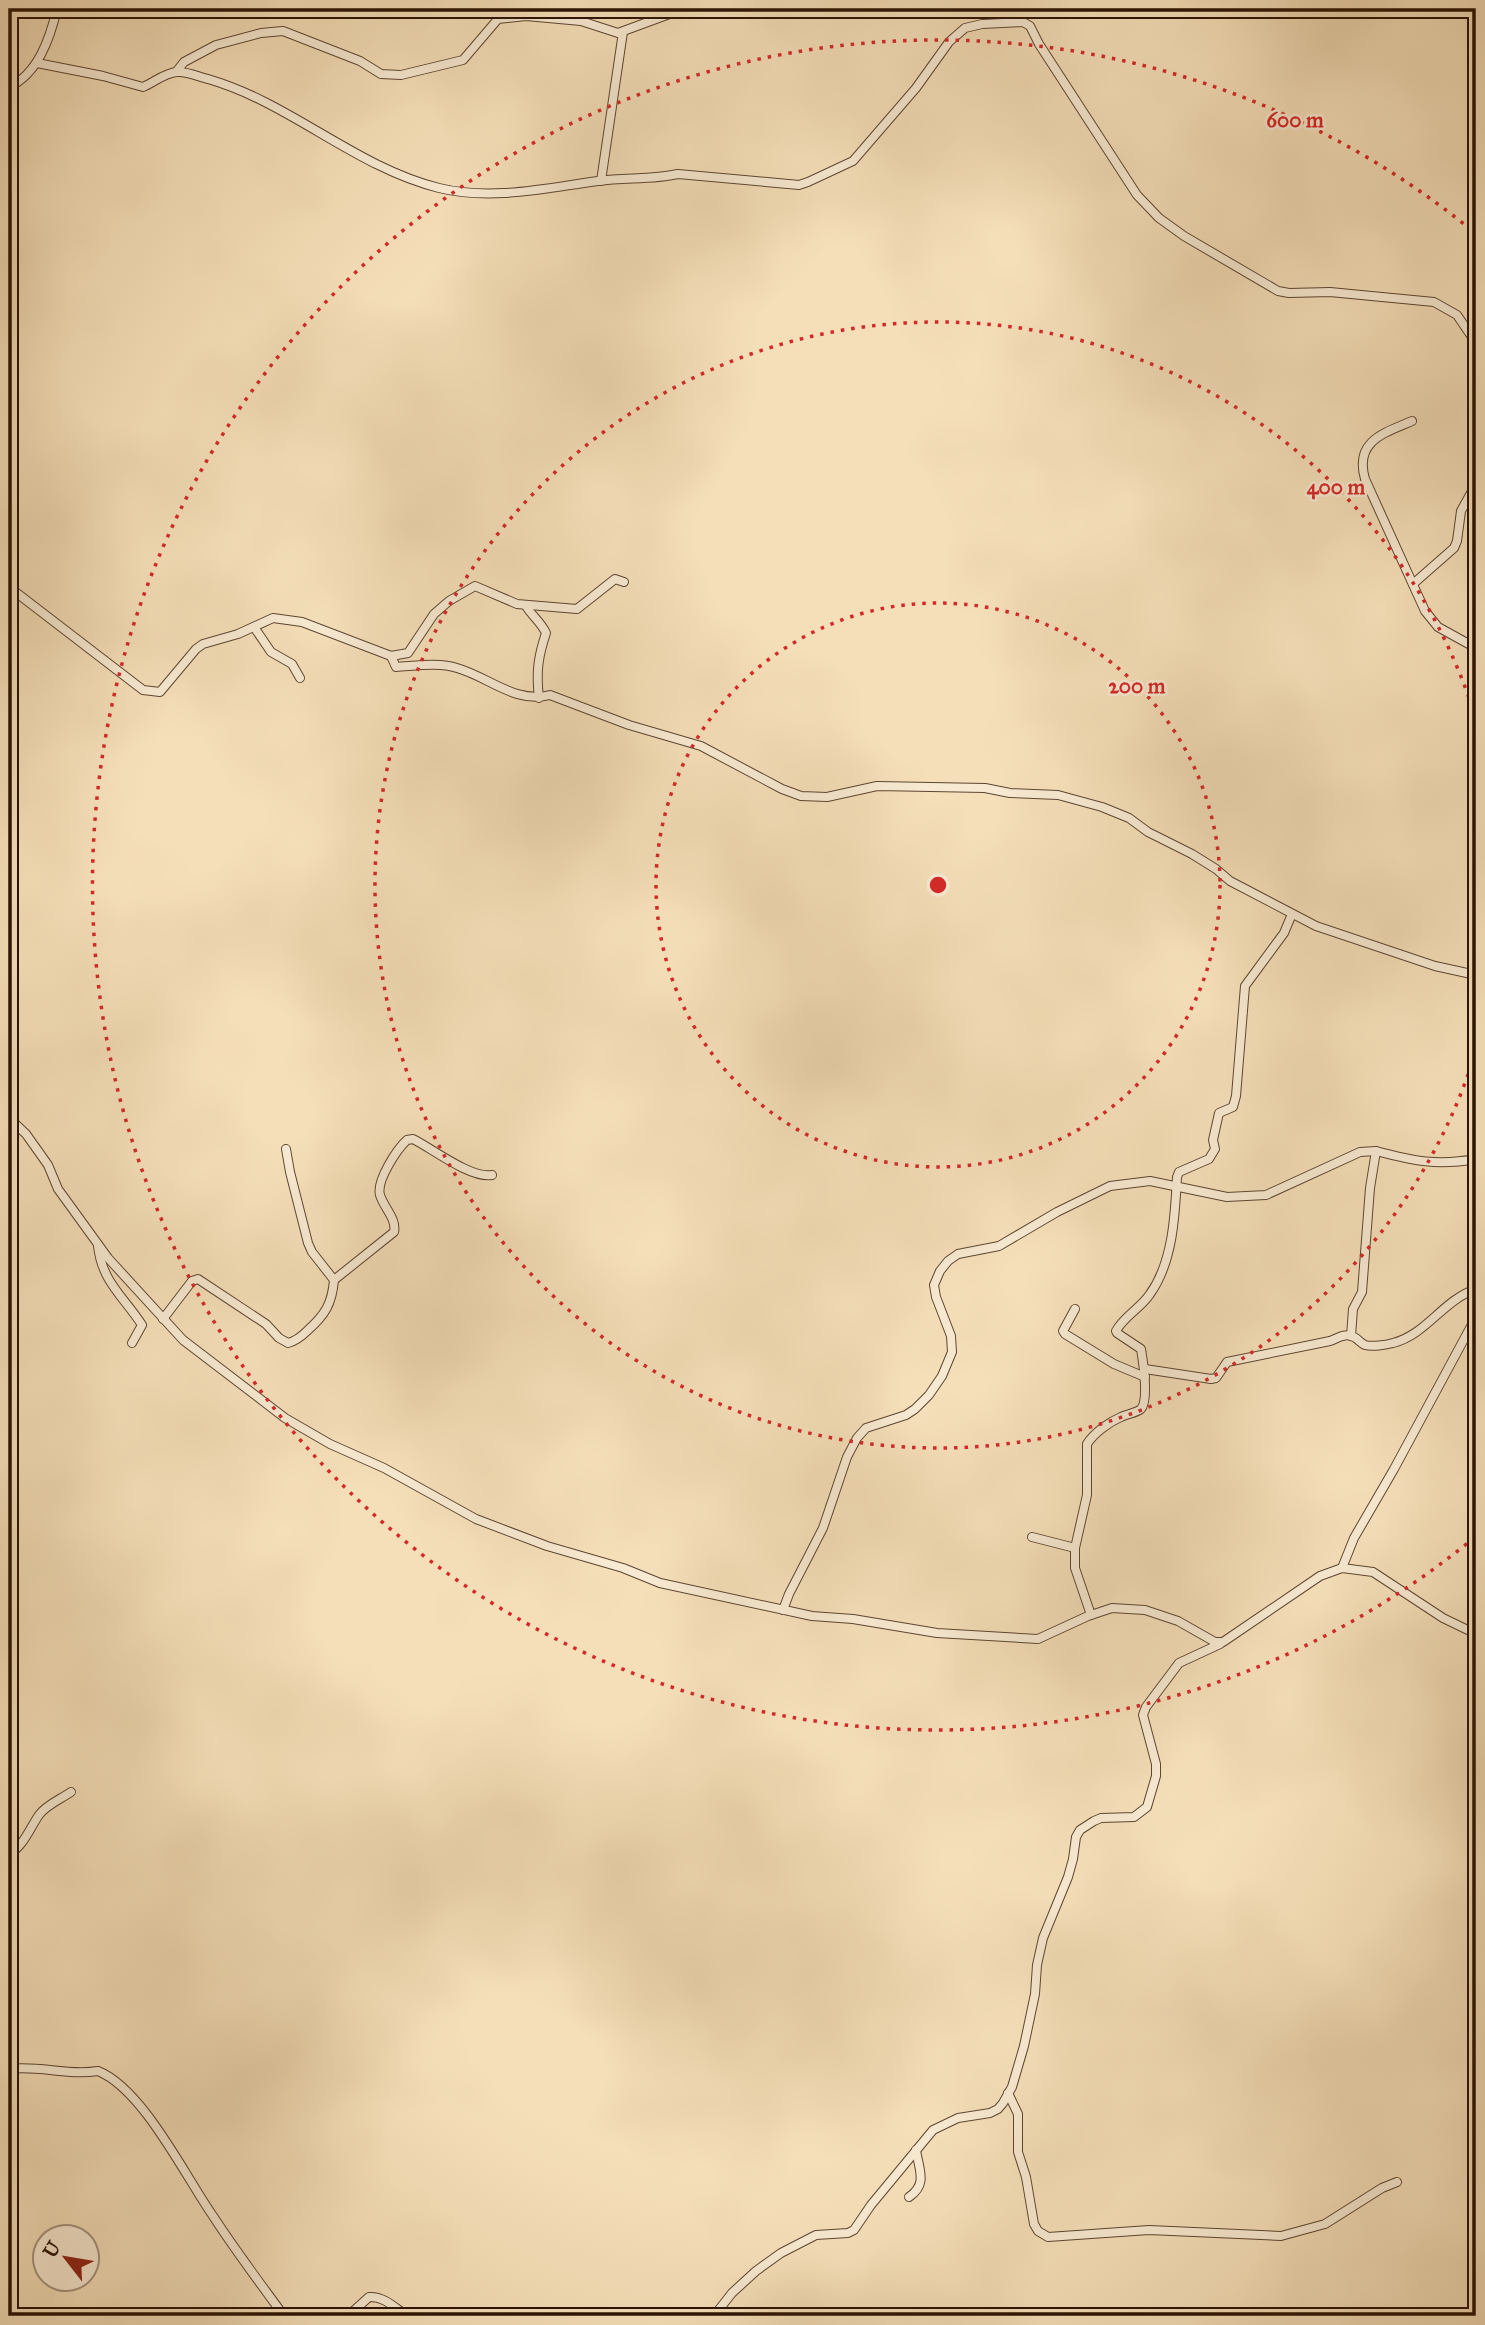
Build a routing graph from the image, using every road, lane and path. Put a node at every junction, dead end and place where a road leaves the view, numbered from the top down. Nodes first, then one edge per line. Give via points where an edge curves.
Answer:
1 (57, 9) edge
2 (683, 9) edge
3 (624, 32) junction
4 (37, 63) junction
5 (176, 72) junction
6 (9, 87) edge
7 (601, 181) junction
8 (1476, 343) edge
9 (1412, 421) dead end
10 (1476, 484) edge
11 (624, 582) dead end
12 (1413, 584) junction
13 (9, 587) edge
14 (526, 606) junction
15 (254, 627) junction
16 (1476, 648) edge
17 (391, 656) junction
18 (300, 678) dead end
19 (539, 698) junction
20 (1292, 914) junction
21 (1476, 975) edge
22 (9, 1118) edge
23 (286, 1149) dead end
24 (1376, 1152) junction
25 (1476, 1159) edge
26 (492, 1175) dead end
27 (1176, 1186) junction
28 (98, 1243) junction
29 (334, 1280) junction
30 (1476, 1289) edge
31 (1075, 1309) dead end
32 (1476, 1317) edge
33 (163, 1319) junction
34 (1351, 1335) junction
35 (132, 1343) dead end
36 (1145, 1373) junction
37 (1032, 1537) dead end
38 (1075, 1548) junction
39 (1342, 1568) junction
40 (783, 1610) junction
41 (1091, 1615) junction
42 (1476, 1634) edge
43 (1223, 1642) junction
44 (71, 1793) dead end
45 (9, 1854) edge
46 (9, 2068) edge
47 (1008, 2093) junction
48 (916, 2150) junction
49 (1397, 2182) dead end
50 (909, 2197) dead end
51 (284, 2316) edge
52 (348, 2316) edge
53 (407, 2316) edge
54 (714, 2316) edge

1 - 4 street
2 - 3 street
3 - 5 street via 609,32 581,21 526,16 498,19 463,60 390,75 289,33 273,31 216,45 184,62
3 - 7 street
4 - 5 street via 143,87
4 - 6 street
5 - 7 street via 256,98 363,158 439,187 477,194
7 - 8 street via 678,174 799,185 853,161 965,28 1023,22 1030,26 1137,195 1184,236 1278,291 1434,302 1457,315
9 - 12 street via 1374,438 1363,467
10 - 12 street via 1461,511 1454,548
11 - 14 street via 615,579 577,609
12 - 16 street via 1438,627
13 - 15 street via 152,692 169,684 195,649
14 - 17 street via 471,587 433,614 408,653
14 - 19 street via 546,633 536,674
15 - 17 street via 273,618 302,622
15 - 18 street via 271,652 292,664
17 - 19 street via 396,667 455,667 522,696
19 - 20 street via 550,695 701,746 802,796 827,797 877,786 985,788 1084,802 1129,818
20 - 21 street via 1435,966
20 - 27 street via 1284,933 1245,985 1233,1107 1219,1113 1215,1149 1209,1159 1179,1172
22 - 28 street via 26,1134 58,1189
23 - 29 street via 308,1243
24 - 25 street via 1433,1163
24 - 27 street via 1360,1152 1266,1195 1227,1197
24 - 34 street via 1362,1292 1353,1309
26 - 29 street via 471,1172 413,1139 407,1140 380,1185 395,1223 394,1232
27 - 36 street via 1170,1243 1158,1284 1116,1331 1141,1349
27 - 40 street via 1150,1181 1111,1186 999,1246 958,1254 948,1261 934,1284 953,1352 942,1376 915,1409 866,1429 857,1438 823,1528
28 - 33 street
28 - 35 street via 110,1284 142,1326
29 - 33 street via 324,1316 291,1343 198,1279
30 - 34 street via 1444,1307 1411,1336 1392,1344 1367,1346
31 - 36 street via 1065,1334 1114,1364
32 - 39 street via 1354,1538
33 - 40 street via 285,1418 476,1519 660,1583
34 - 36 street via 1227,1362 1216,1378
36 - 38 street via 1142,1408 1106,1426 1087,1444 1087,1495
37 - 38 street
38 - 41 street via 1075,1568
39 - 42 street via 1373,1572
39 - 43 street via 1320,1576
40 - 41 street via 937,1633 1038,1639
41 - 43 street via 1112,1608 1145,1610 1178,1621 1214,1643
43 - 47 street via 1179,1663 1146,1707 1143,1715 1156,1764 1147,1807 1134,1817 1094,1821 1076,1837 1068,1877 1043,1938 1024,2046
44 - 45 street via 40,1813
46 - 51 street via 75,2074 97,2071 133,2097
47 - 48 street via 998,2109 958,2118 933,2130
47 - 49 street via 1018,2114 1017,2152 1034,2224 1048,2237 1149,2230 1281,2236 1325,2224
48 - 50 street via 922,2183
48 - 54 street via 854,2230 816,2235 781,2253 732,2293
52 - 53 street via 372,2296

